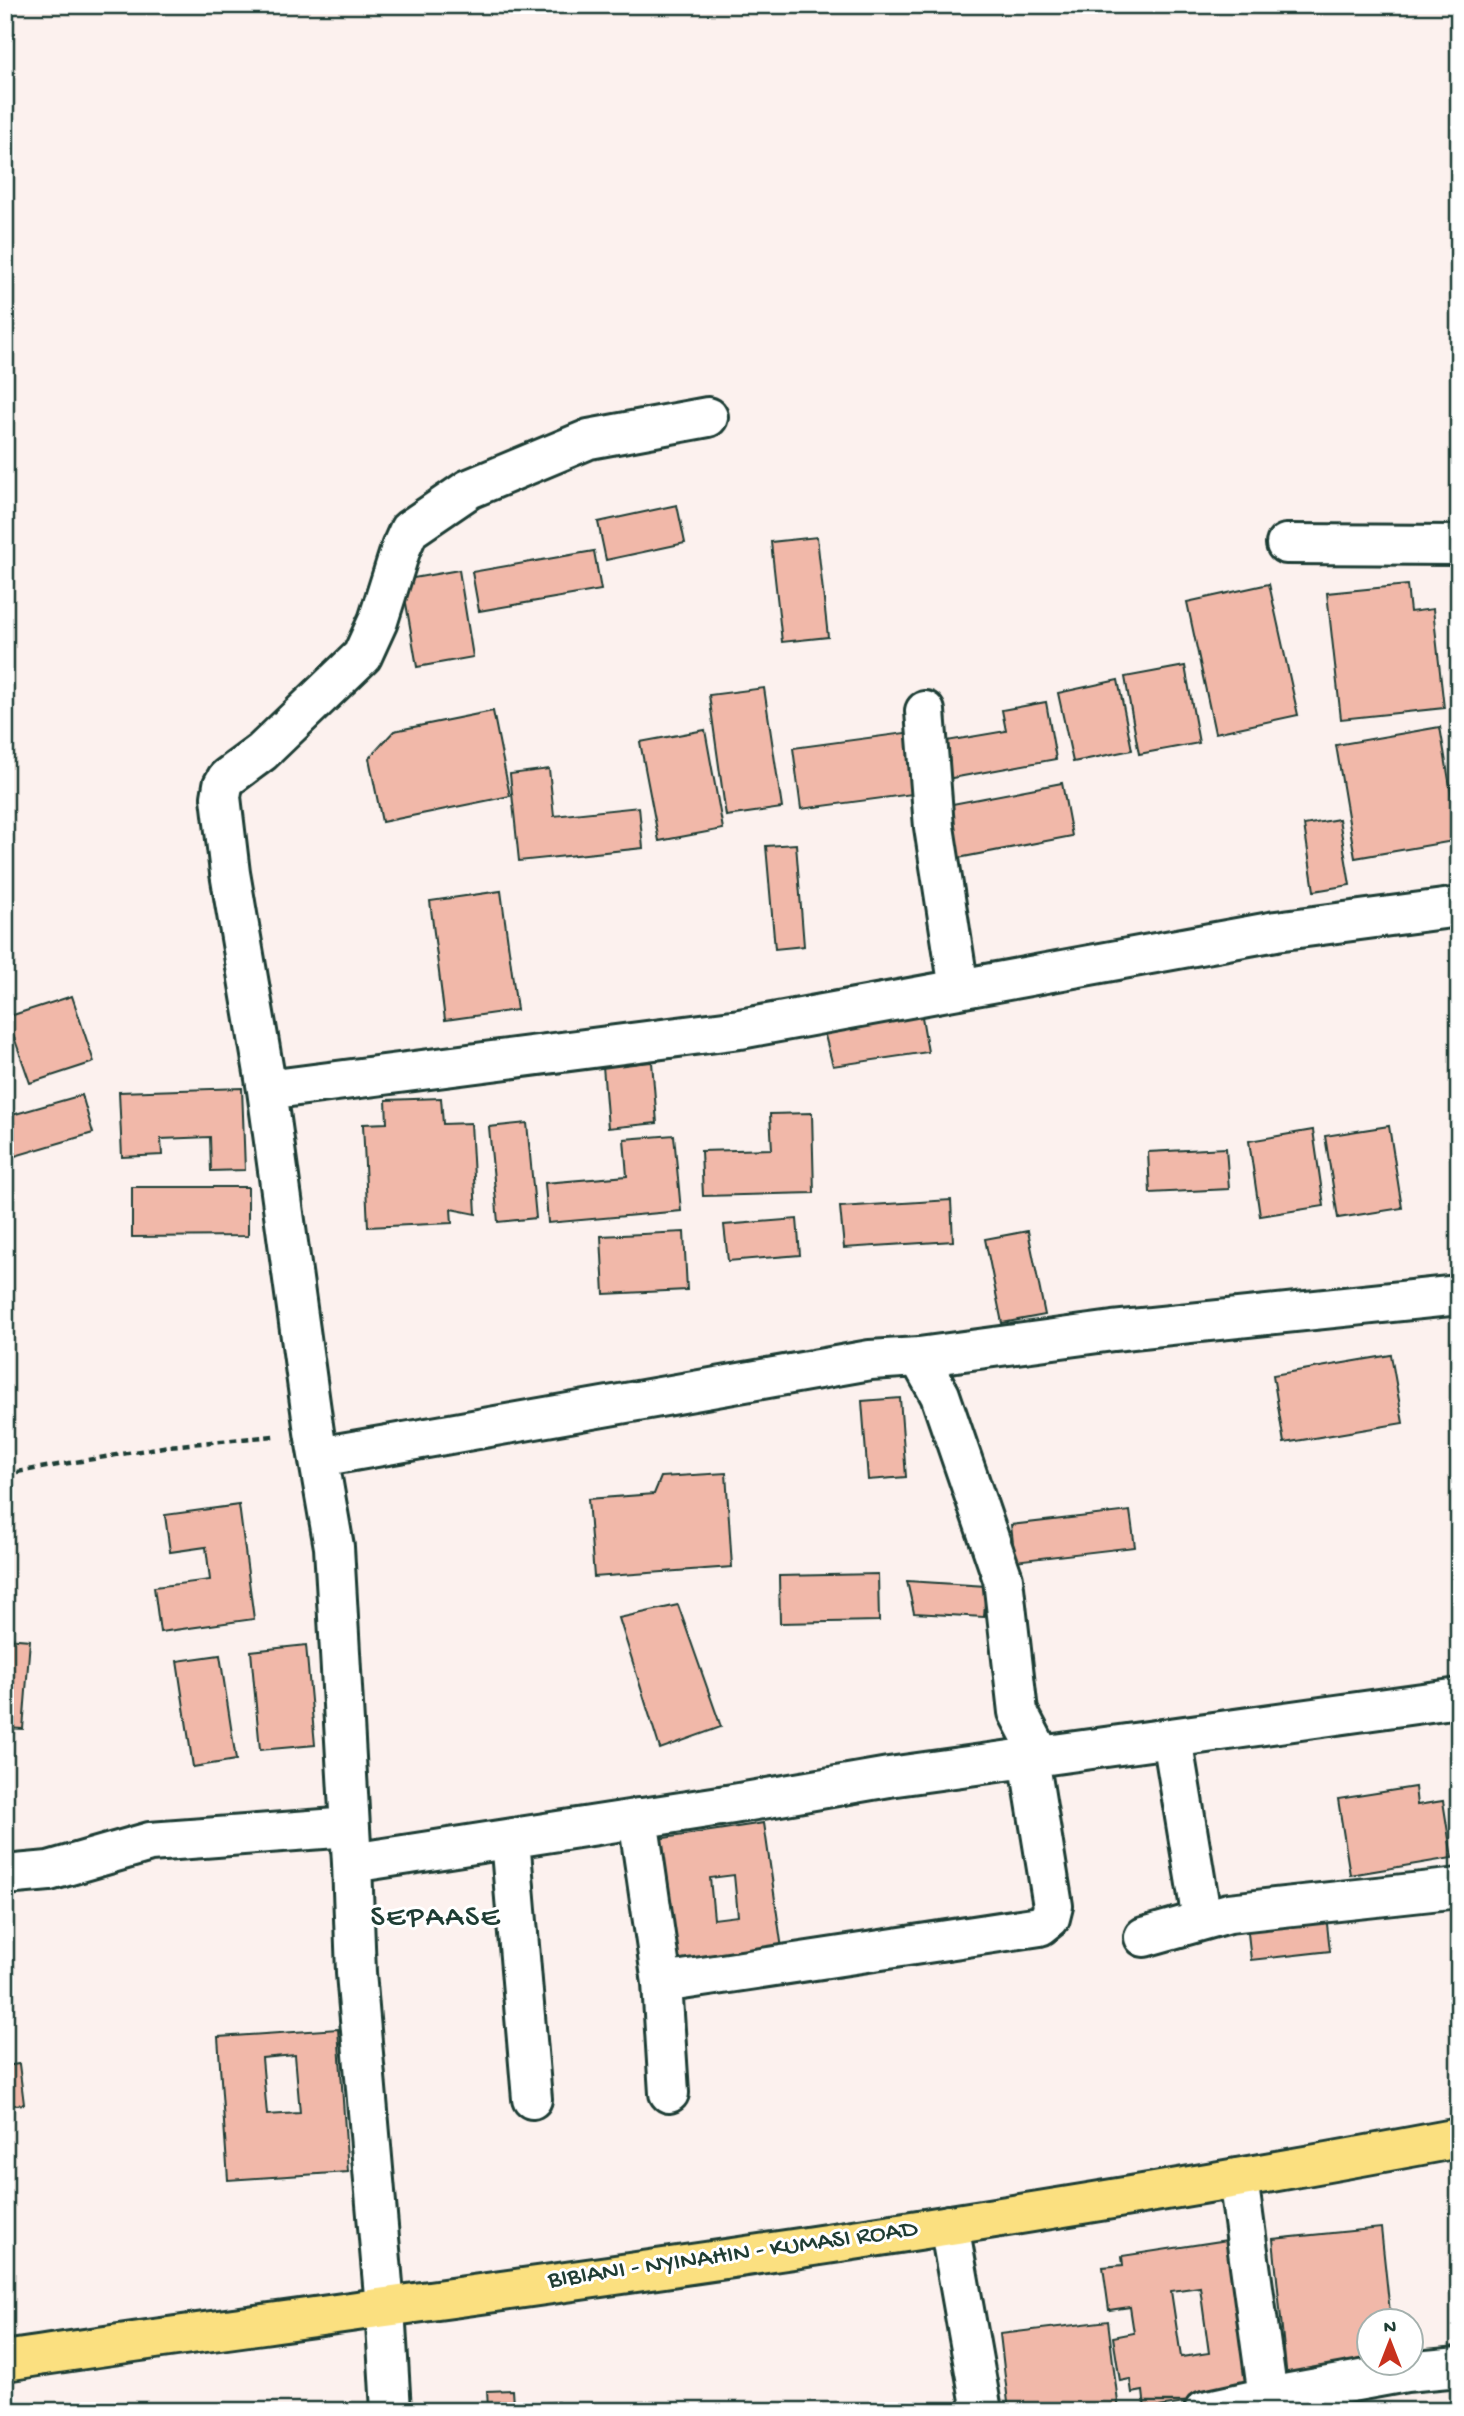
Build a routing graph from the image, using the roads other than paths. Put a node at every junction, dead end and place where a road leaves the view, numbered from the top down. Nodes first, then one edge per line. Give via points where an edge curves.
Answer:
1 (708, 417) dead end
2 (1286, 544) dead end
3 (1459, 545) edge
4 (925, 711) dead end
5 (1459, 907) edge
6 (959, 989) junction
7 (267, 1090) junction
8 (1459, 1296) edge
9 (919, 1357) junction
10 (316, 1444) junction
11 (1459, 1698) edge
12 (1172, 1738) junction
13 (1035, 1757) junction
14 (638, 1818) junction
15 (510, 1839) junction
16 (351, 1845) junction
17 (5, 1875) edge
18 (1459, 1888) edge
19 (1202, 1920) junction
20 (1144, 1937) dead end
21 (662, 1983) junction
22 (669, 2093) dead end
23 (532, 2099) dead end
24 (1459, 2138) edge
25 (1237, 2178) junction
26 (949, 2225) junction
27 (385, 2307) junction
28 (5, 2361) edge
29 (1459, 2367) edge
30 (1268, 2396) junction
31 (391, 2411) edge
32 (982, 2411) edge
33 (1204, 2411) edge

1 - 7 street via 589,439 469,489 409,530 362,656 262,752 227,778 221,797 230,873
2 - 3 street
4 - 6 street via 934,827
5 - 6 street via 1276,931
6 - 7 street via 740,1029
7 - 10 street
8 - 9 street via 1113,1331
9 - 10 street via 870,1360
9 - 13 street via 940,1395 1003,1579 1018,1712
10 - 16 street via 334,1547
11 - 12 street
12 - 13 street
12 - 19 street
13 - 14 street
13 - 21 street via 1053,1906 1050,1918 1040,1926
14 - 15 street
14 - 21 street
15 - 16 street
15 - 23 street
16 - 17 street via 150,1842 49,1871
16 - 27 street via 356,1973
18 - 19 street via 1228,1913
19 - 20 street
21 - 22 street
24 - 25 main road, BIBIANI - NYINAHIN - KUMASI ROAD
25 - 26 main road, BIBIANI - NYINAHIN - KUMASI ROAD
25 - 30 street
26 - 27 main road, BIBIANI - NYINAHIN - KUMASI ROAD
26 - 32 street
27 - 28 main road, BIBIANI - NYINAHIN - KUMASI ROAD
27 - 31 street
29 - 30 street
30 - 33 street

